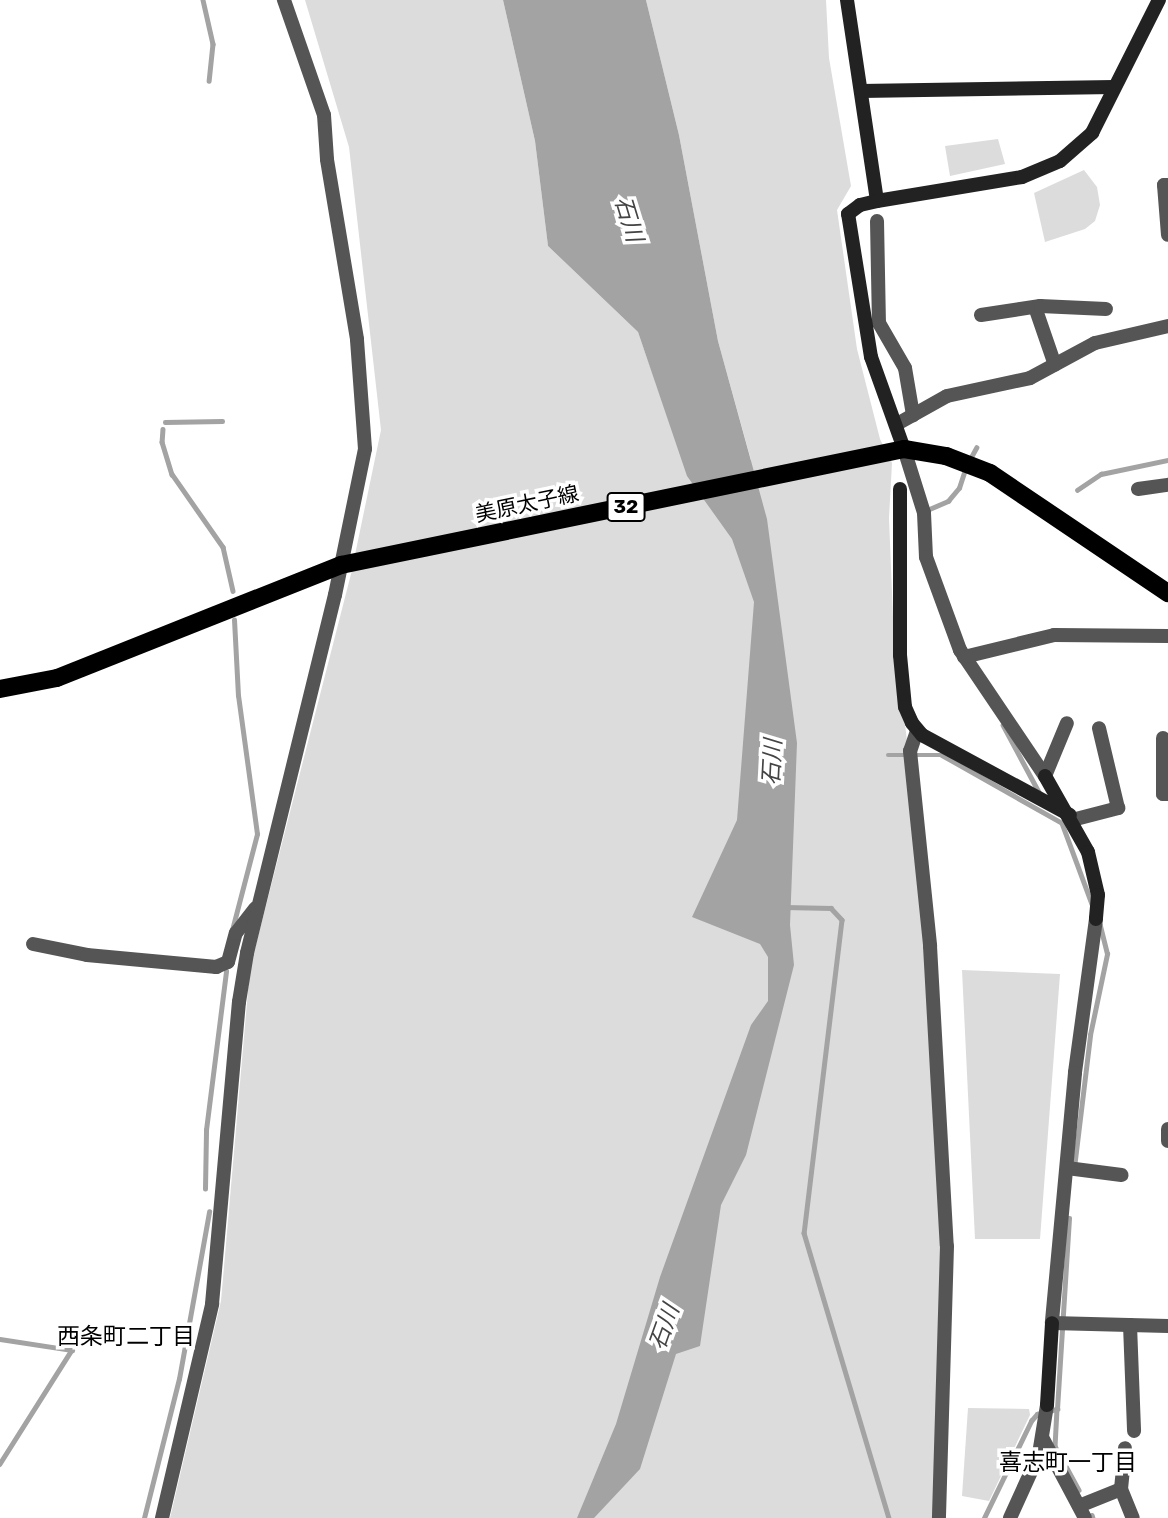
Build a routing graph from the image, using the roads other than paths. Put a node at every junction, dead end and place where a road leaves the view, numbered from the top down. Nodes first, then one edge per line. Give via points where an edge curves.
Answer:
1 (284, 0) edge
2 (847, 0) edge
3 (1159, 0) edge
4 (1114, 87) junction
5 (861, 91) junction
6 (1168, 185) edge
7 (877, 201) junction
8 (877, 221) dead end
9 (1168, 234) edge
10 (1035, 307) junction
11 (1106, 309) dead end
12 (981, 315) dead end
13 (1168, 326) edge
14 (1055, 365) junction
15 (913, 415) junction
16 (897, 424) junction
17 (899, 450) junction
18 (1168, 485) edge
19 (1138, 489) dead end
20 (349, 564) junction
21 (1168, 593) edge
22 (1168, 636) edge
23 (964, 657) junction
24 (0, 689) edge
25 (1068, 723) dead end
26 (1099, 728) dead end
27 (918, 731) junction
28 (1163, 738) dead end
29 (1045, 776) junction
30 (1168, 794) edge
31 (1071, 818) junction
32 (258, 905) junction
33 (33, 944) dead end
34 (1168, 1129) edge
35 (1168, 1141) edge
36 (1073, 1168) junction
37 (1122, 1175) dead end
38 (1052, 1323) junction
39 (1130, 1325) junction
40 (1168, 1326) edge
41 (1134, 1431) dead end
42 (1043, 1439) junction
43 (1125, 1448) dead end
44 (1121, 1489) junction
45 (1082, 1512) edge
46 (162, 1518) edge
47 (939, 1518) edge
48 (1010, 1518) edge
49 (1133, 1518) edge

1 - 20 street via 324,115 356,339 365,449
2 - 5 street
3 - 4 street
4 - 5 street
4 - 7 street via 1092,133 1060,161 1022,177
5 - 7 street
6 - 9 street via 1164,185
7 - 16 street via 848,214 871,357
8 - 15 street via 879,323 905,368
10 - 11 street
10 - 12 street
10 - 14 street
13 - 14 street via 1096,343
14 - 15 street via 1030,378 947,396
15 - 16 street
16 - 17 street
17 - 20 main road, 美原太子線 / 32
17 - 21 main road, 美原太子線 / 32 via 946,456 990,473
17 - 23 street via 924,513 926,557
17 - 27 street via 900,655 905,707
18 - 19 street
20 - 24 main road, 美原太子線 / 32 via 57,678
20 - 32 street
22 - 23 street via 1054,635
23 - 29 street
25 - 29 street
26 - 31 street via 1118,808
27 - 31 street
27 - 47 street via 910,751 930,946 947,1246
28 - 30 street via 1163,794
29 - 31 street
31 - 36 street via 1098,895
32 - 33 street via 236,933 228,962 216,967 87,955
32 - 46 street via 239,1002 212,1304
34 - 35 street
36 - 37 street
36 - 38 street
38 - 39 street
38 - 42 street
39 - 40 street
39 - 41 street
42 - 45 street
42 - 48 street
43 - 44 street
44 - 45 street
44 - 49 street

